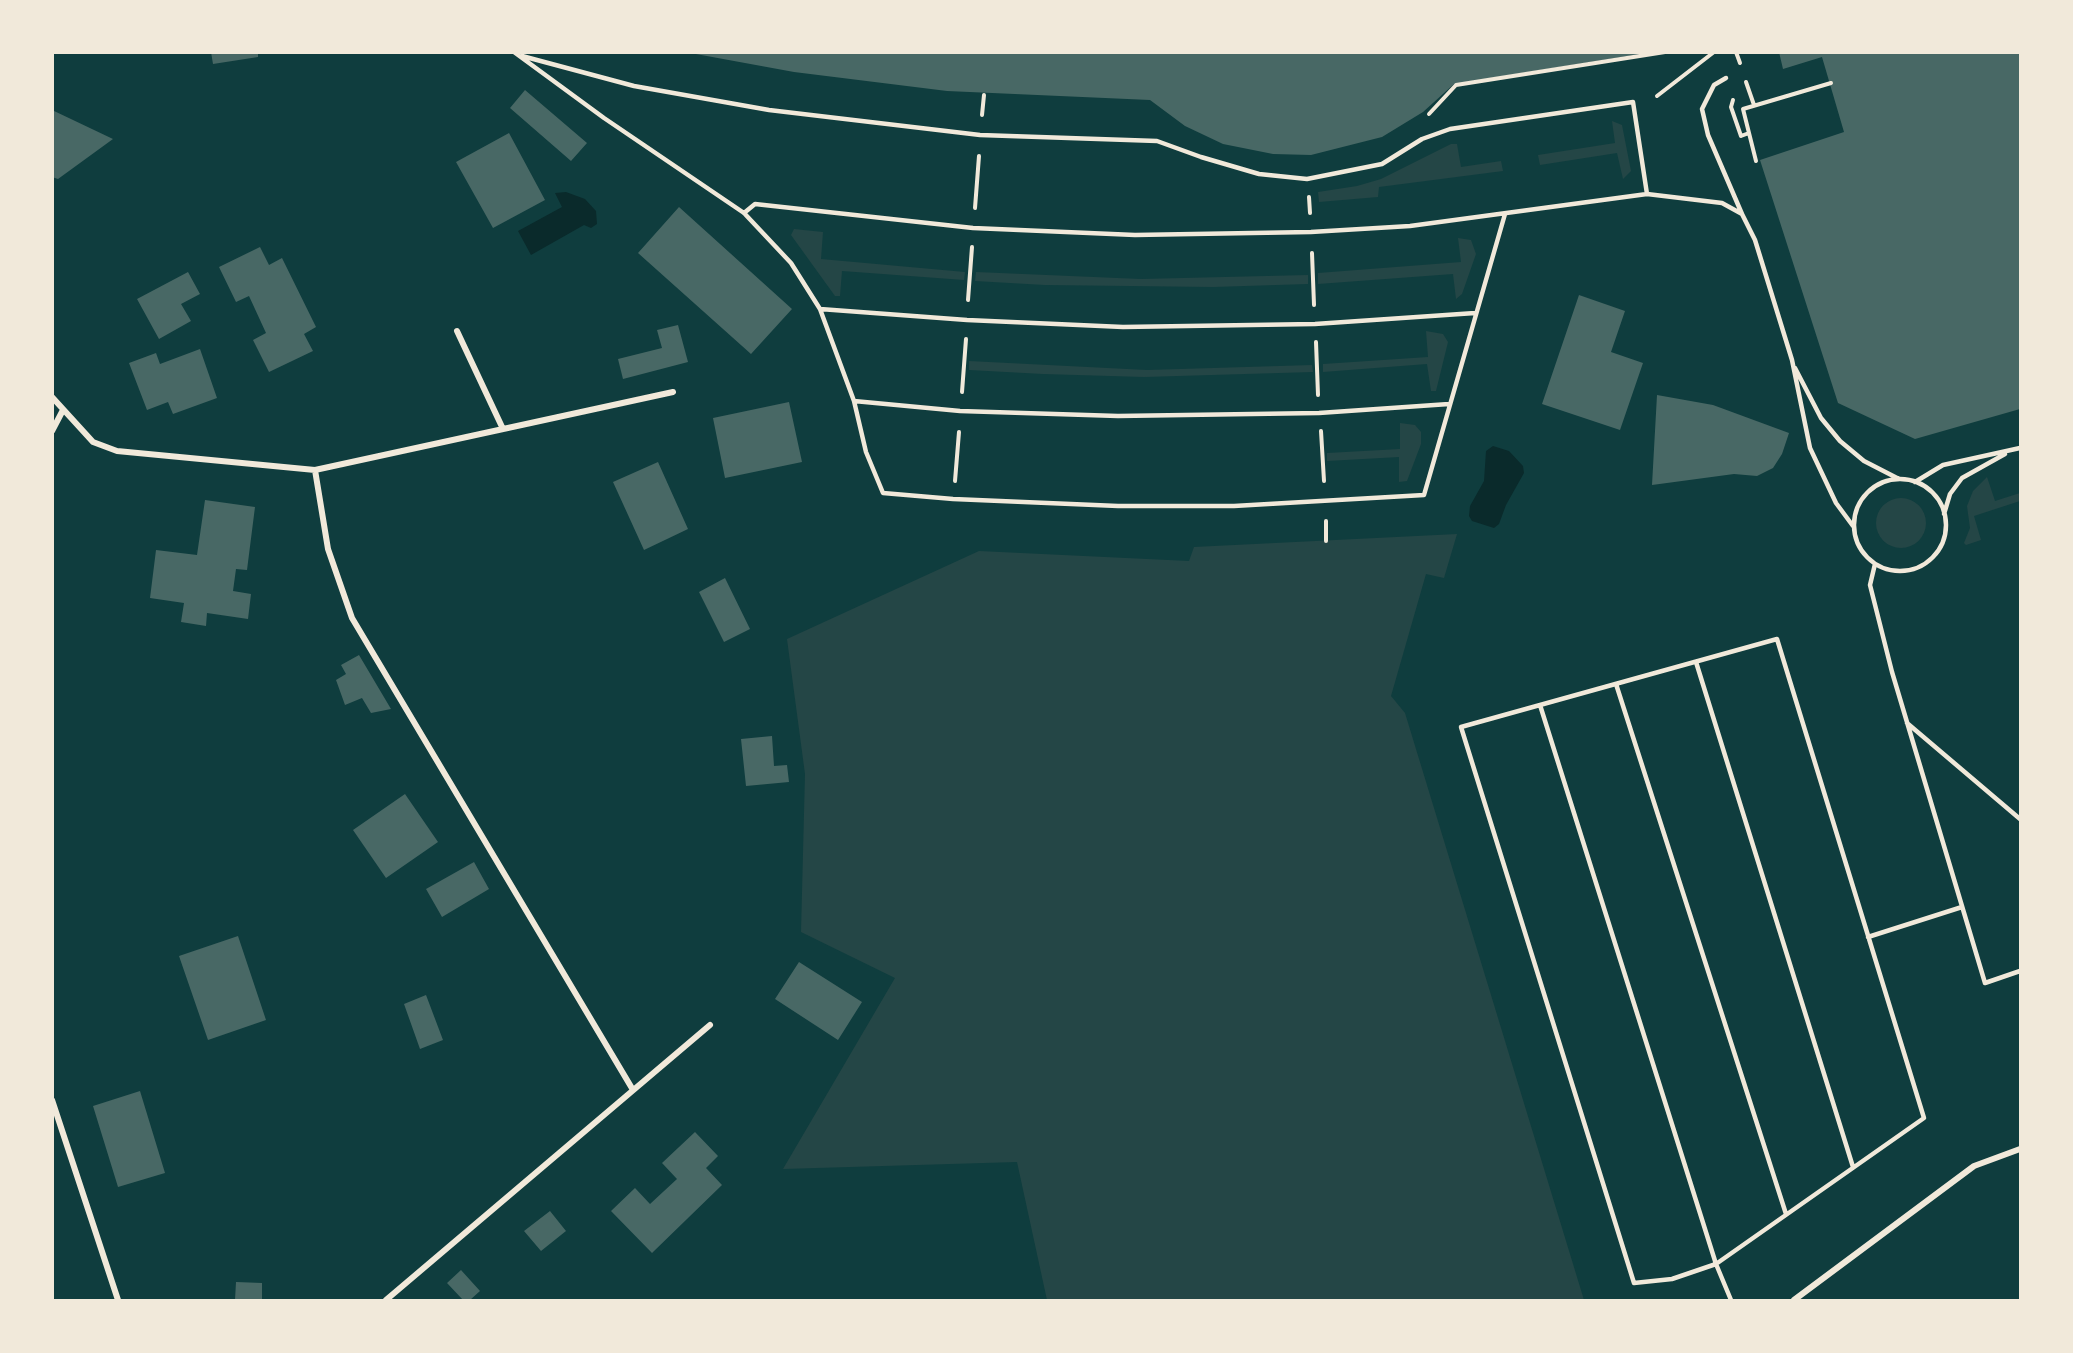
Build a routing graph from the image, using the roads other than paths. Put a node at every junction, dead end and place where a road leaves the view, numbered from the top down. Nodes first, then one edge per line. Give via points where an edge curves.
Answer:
1 (514, 53) edge
2 (1726, 78) dead end
3 (1647, 194) junction
4 (744, 213) junction
5 (1505, 214) junction
6 (1742, 214) junction
7 (820, 309) junction
8 (1475, 313) junction
9 (457, 330) dead end
10 (1792, 360) junction
11 (673, 392) dead end
12 (52, 397) edge
13 (854, 401) junction
14 (1449, 404) junction
15 (63, 410) junction
16 (502, 429) junction
17 (52, 431) edge
18 (2020, 448) edge
19 (2010, 451) junction
20 (315, 470) junction
21 (1900, 479) junction
22 (1915, 482) junction
23 (1944, 514) junction
24 (1853, 526) junction
25 (1875, 564) junction
26 (1695, 662) junction
27 (1616, 684) junction
28 (1540, 705) junction
29 (1907, 723) junction
30 (2020, 819) edge
31 (1962, 907) junction
32 (1869, 937) junction
33 (2020, 971) edge
34 (710, 1025) dead end
35 (633, 1090) junction
36 (52, 1100) edge
37 (2020, 1149) edge
38 (1853, 1167) junction
39 (1786, 1214) junction
40 (1716, 1264) junction
41 (118, 1300) edge
42 (386, 1300) edge
43 (1731, 1300) edge
44 (1794, 1300) edge

1 - 3 lane via 634,86 769,110 980,135 1157,141 1259,174 1307,178 1382,164 1422,139 1450,129 1633,102
1 - 4 lane
2 - 6 lane via 1714,85 1702,110 1708,135
3 - 5 lane
3 - 6 lane via 1722,202
4 - 5 lane via 755,204 973,228 1135,235 1322,231 1410,226
4 - 7 lane via 791,263
5 - 8 lane
6 - 10 lane via 1755,240
7 - 8 lane via 1123,327 1315,324
7 - 13 lane
8 - 14 lane
9 - 16 street
10 - 21 lane via 1821,418 1840,441 1864,461
10 - 24 lane via 1810,448 1836,503
11 - 16 street
12 - 15 street
13 - 14 lane via 960,411 1118,416 1319,413
13 - 14 lane via 866,452 883,493 953,500 1118,506 1234,506 1424,495
15 - 17 street
15 - 20 street via 93,442 117,451
16 - 20 street
18 - 19 lane
19 - 22 lane via 1942,465
19 - 23 lane via 1962,478 1950,494
20 - 35 street via 328,549 352,618
21 - 22 lane
21 - 24 lane via 1873,488 1856,511
22 - 23 lane via 1938,500
23 - 25 lane via 1944,539 1929,561 1903,572
24 - 25 lane via 1864,554
25 - 29 lane via 1870,585
26 - 27 lane
26 - 32 lane via 1776,639
26 - 38 lane
27 - 28 lane
27 - 39 lane
28 - 40 lane
28 - 40 lane via 1461,727 1634,1283 1672,1279
29 - 30 lane
29 - 31 lane
31 - 32 lane
31 - 33 lane via 1985,983
32 - 38 lane via 1924,1118
34 - 35 street
35 - 42 street
36 - 41 street
37 - 44 street via 1974,1166
38 - 39 lane
39 - 40 lane
40 - 43 lane

